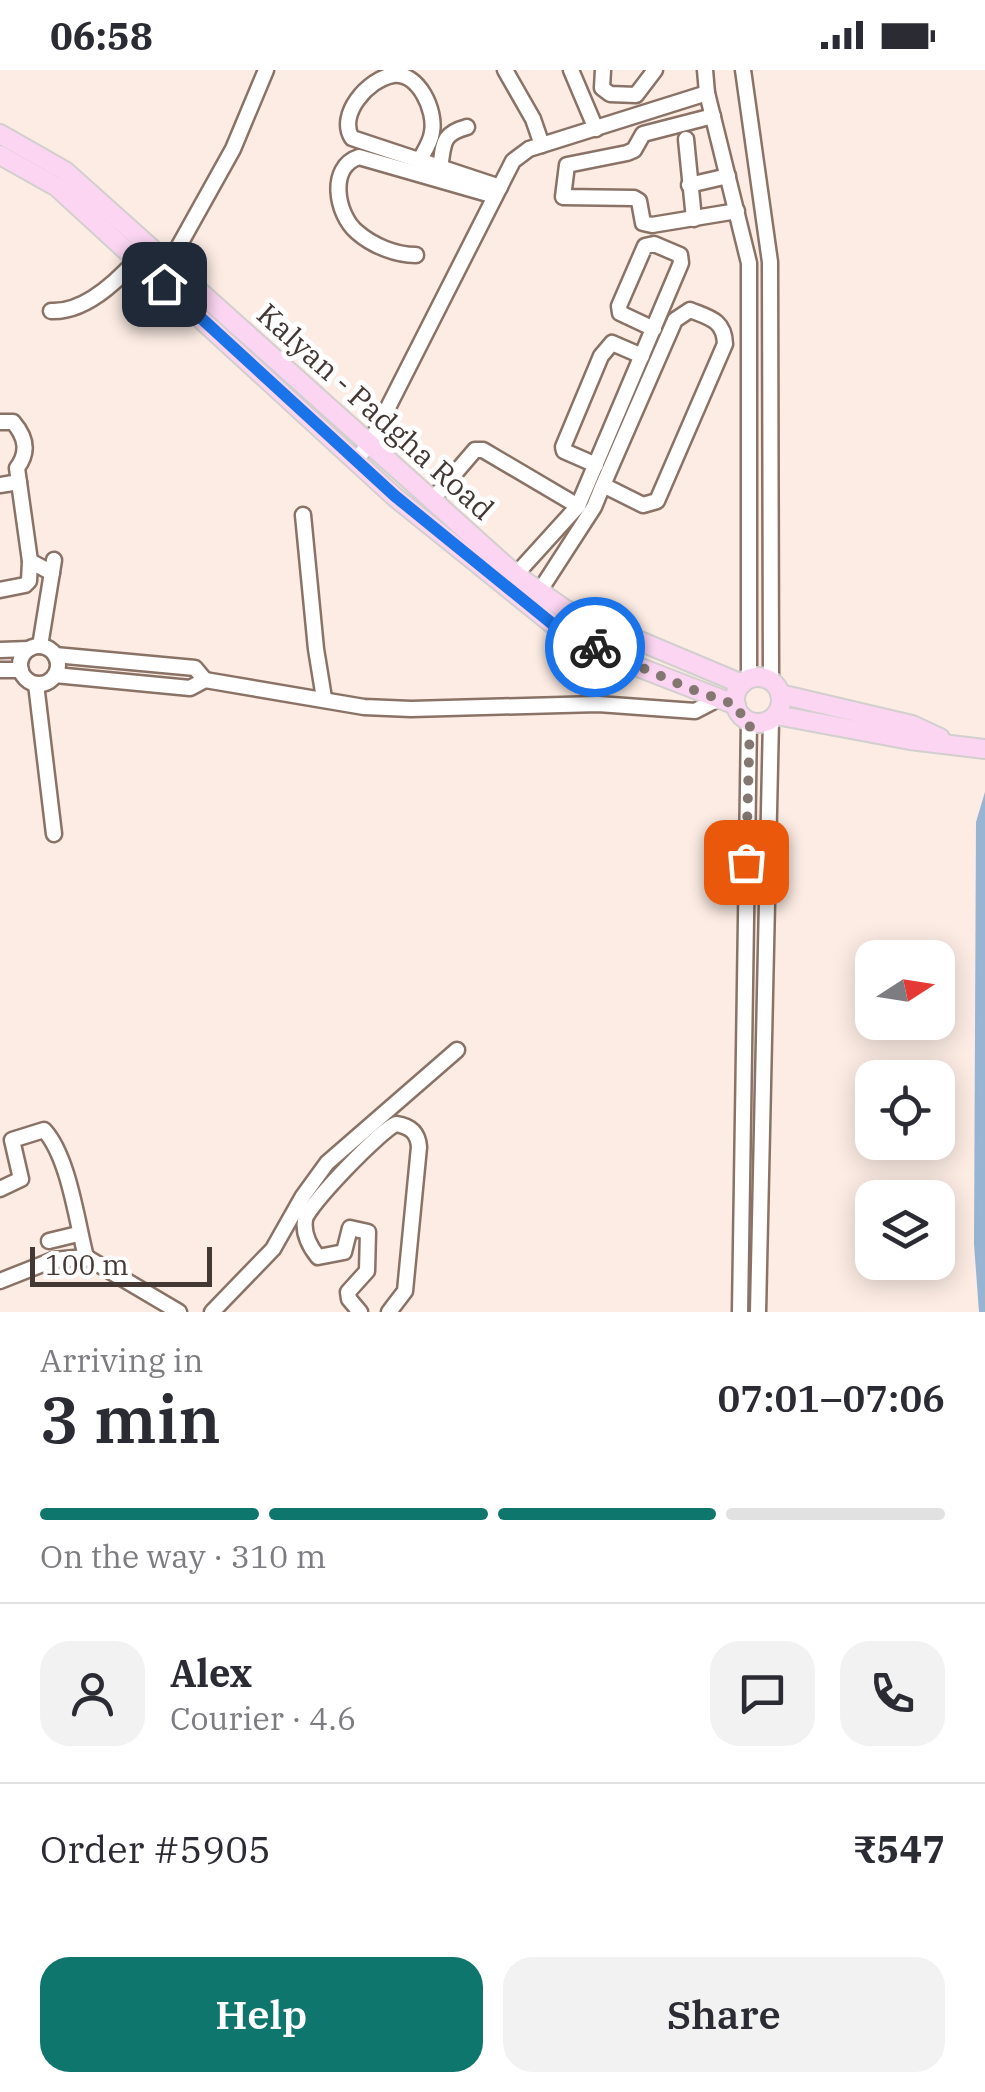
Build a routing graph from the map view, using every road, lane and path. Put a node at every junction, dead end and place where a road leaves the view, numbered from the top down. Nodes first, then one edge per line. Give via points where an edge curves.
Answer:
1 (266, 70) edge
2 (505, 70) edge
3 (572, 70) edge
4 (603, 70) edge
5 (655, 70) edge
6 (705, 70) edge
7 (743, 70) edge
8 (708, 93) junction
9 (713, 116) junction
10 (467, 127) dead end
11 (596, 128) junction
12 (0, 134) edge
13 (576, 134) junction
14 (686, 139) dead end
15 (542, 145) junction
16 (8, 153) edge
17 (419, 160) junction
18 (582, 162) junction
19 (440, 168) junction
20 (728, 176) junction
21 (689, 185) junction
22 (498, 191) junction
23 (736, 211) junction
24 (694, 220) junction
25 (143, 252) junction
26 (416, 255) dead end
27 (170, 262) junction
28 (51, 311) dead end
29 (654, 329) junction
30 (642, 356) junction
31 (0, 422) edge
32 (370, 443) junction
33 (355, 461) junction
34 (22, 462) junction
35 (596, 465) junction
36 (0, 468) edge
37 (410, 480) junction
38 (19, 482) junction
39 (0, 485) edge
40 (603, 486) junction
41 (395, 496) junction
42 (432, 500) junction
43 (578, 506) junction
44 (302, 514) dead end
45 (30, 560) junction
46 (511, 580) junction
47 (0, 590) edge
48 (540, 592) junction
49 (34, 648) junction
50 (0, 650) edge
51 (55, 655) junction
52 (168, 665) junction
53 (0, 670) edge
54 (21, 670) junction
55 (55, 675) junction
56 (204, 680) junction
57 (745, 682) junction
58 (36, 684) junction
59 (166, 686) junction
60 (775, 687) junction
61 (324, 698) junction
62 (727, 702) junction
63 (774, 717) junction
64 (750, 722) junction
65 (950, 742) junction
66 (985, 749) edge
67 (54, 834) dead end
68 (457, 1050) dead end
69 (383, 1123) junction
70 (320, 1174) junction
71 (332, 1186) junction
72 (0, 1189) edge
73 (78, 1234) junction
74 (49, 1242) dead end
75 (86, 1257) junction
76 (2, 1277) edge
77 (178, 1312) edge
78 (212, 1312) edge
79 (360, 1312) edge
80 (388, 1312) edge
81 (740, 1312) edge
82 (758, 1312) edge

1 - 27 street
2 - 15 street
3 - 11 street
4 - 5 street via 602,88 636,95
6 - 8 street
7 - 60 street via 770,262
8 - 9 street
8 - 11 street
9 - 18 street via 643,134 627,153
9 - 20 street
10 - 19 street via 443,140
11 - 13 street
12 - 16 main road
13 - 15 street
13 - 18 street
14 - 21 street
15 - 22 street via 513,161
16 - 25 main road via 61,179
17 - 17 street via 347,131 348,113 389,75 419,87 433,116 432,136
17 - 19 street
18 - 24 street via 564,170 567,199 634,198 643,224
19 - 22 street
20 - 21 street
20 - 23 street
21 - 24 street
22 - 26 street via 359,157 345,163 339,196 347,220 398,256
22 - 32 street
23 - 24 street
23 - 57 street via 749,263
25 - 27 main road, Kalyan - Padgha Road
25 - 28 street via 86,304
25 - 33 main road
27 - 32 main road, Kalyan - Padgha Road
29 - 29 street via 681,263 680,255 654,244 645,246 619,306 620,313
29 - 30 street
30 - 35 street
30 - 35 street via 612,344 601,356 563,447
31 - 34 street via 20,429 26,444
32 - 33 street
32 - 37 main road, Kalyan - Padgha Road
33 - 41 main road
34 - 36 street
34 - 38 street
35 - 43 street
37 - 41 main road
37 - 42 main road, Kalyan - Padgha Road
38 - 39 street
38 - 45 street
40 - 40 street via 643,505 657,501 725,344 719,322 690,310 675,320
40 - 48 street
41 - 46 main road
42 - 43 street via 474,450 482,450
42 - 46 main road, Kalyan - Padgha Road
43 - 46 street
44 - 61 street
45 - 47 street via 25,585
45 - 49 street via 53,566
46 - 48 main road, Kalyan - Padgha Road
46 - 62 main road via 555,626 615,658
48 - 57 main road, Kalyan - Padgha Road via 566,610
49 - 50 street
49 - 51 street
49 - 54 street via 22,658
51 - 52 street
51 - 55 street
52 - 56 street via 194,668
52 - 59 street
53 - 54 street
54 - 58 street
55 - 58 street
55 - 59 street
56 - 59 street via 190,688
56 - 61 street
57 - 60 main road via 756,677
57 - 62 main road
58 - 67 street
60 - 63 main road via 780,708
60 - 65 main road
61 - 62 street via 411,709 598,704 695,712
62 - 64 main road
63 - 64 main road
63 - 65 main road
63 - 82 street
64 - 81 street
65 - 66 main road
68 - 69 street
69 - 70 street
69 - 71 street
69 - 80 street via 410,1128 419,1147 405,1291
70 - 71 street
70 - 78 street via 273,1248
71 - 79 street via 308,1212 306,1229 318,1257 344,1252 348,1230 368,1232 367,1271 348,1292
72 - 73 street via 21,1179 12,1140 44,1130 79,1217
73 - 74 street
73 - 75 street
75 - 76 street
75 - 77 street

